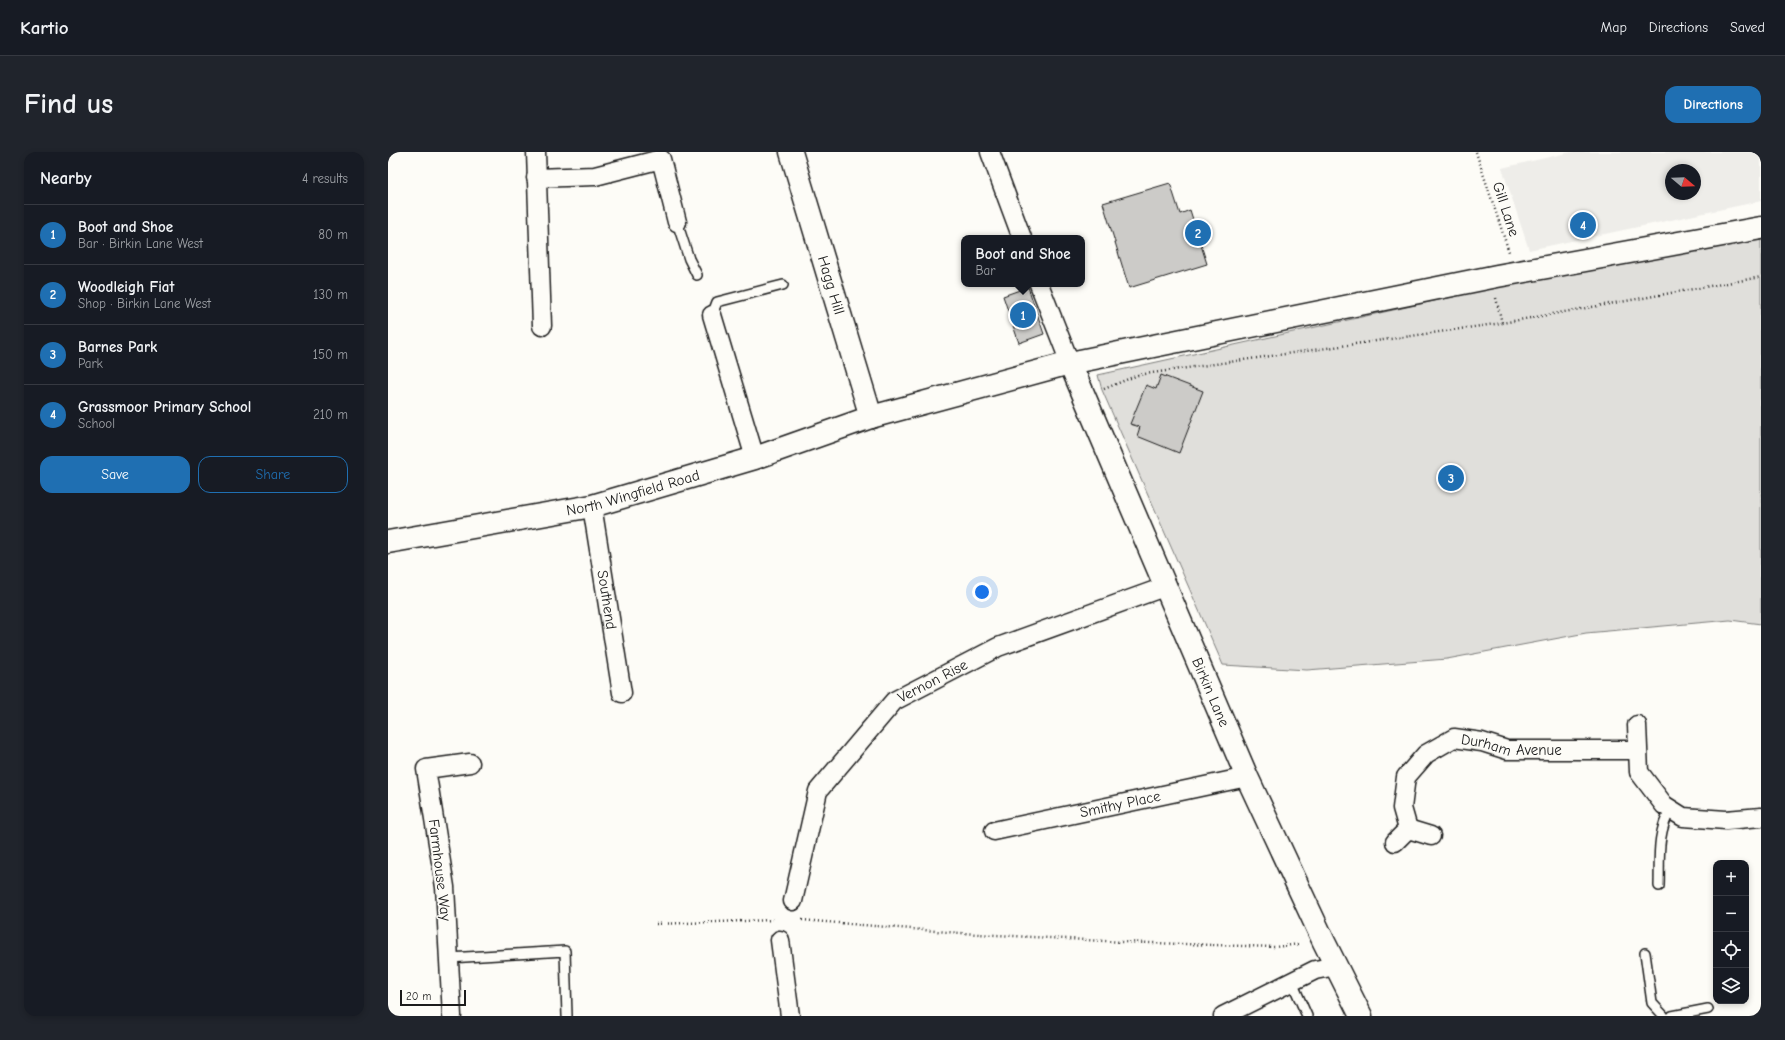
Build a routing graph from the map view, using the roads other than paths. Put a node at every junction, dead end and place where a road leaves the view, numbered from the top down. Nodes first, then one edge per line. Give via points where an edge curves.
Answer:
1 (536, 152) edge
2 (791, 152) edge
3 (990, 152) edge
4 (536, 178) junction
5 (677, 222) joint
6 (1761, 228) edge
7 (1021, 235) edge
8 (696, 275) dead end
9 (783, 285) dead end
10 (1040, 287) edge
11 (712, 315) joint
12 (542, 326) dead end
13 (1070, 363) junction
14 (871, 417) junction
15 (755, 458) junction
16 (592, 506) junction
17 (388, 542) edge
18 (1164, 587) junction
19 (622, 693) dead end
20 (1637, 725) dead end
21 (1637, 750) junction
22 (470, 763) dead end
23 (1247, 777) junction
24 (1671, 809) junction
25 (1761, 817) edge
26 (1408, 829) junction
27 (994, 831) dead end
28 (1431, 836) dead end
29 (1395, 842) dead end
30 (1660, 886) dead end
31 (793, 901) dead end
32 (780, 940) dead end
33 (1645, 953) dead end
34 (449, 958) junction
35 (1336, 966) junction
36 (1292, 982) junction
37 (1708, 1009) dead end
38 (452, 1016) edge
39 (567, 1016) edge
40 (790, 1016) edge
41 (1223, 1016) edge
42 (1307, 1016) edge
43 (1361, 1016) edge
44 (1664, 1016) edge
45 (1672, 1016) edge

1 - 4 street
2 - 14 main road, Hagg Hill
3 - 7 street
4 - 5 street via 595,176 661,159
4 - 12 street
5 - 8 lane
6 - 13 main road, North Wingfield Road via 1497,276
9 - 11 lane via 717,302
10 - 13 street
11 - 15 street
13 - 14 main road, North Wingfield Road
13 - 18 main road, Birkin Lane
14 - 15 main road, North Wingfield Road
15 - 16 main road, North Wingfield Road
16 - 17 main road, North Wingfield Road
16 - 19 street, Southend
18 - 23 main road, Birkin Lane
18 - 31 street, Vernon Rise via 998,646 894,701 818,791
20 - 21 street
21 - 24 street via 1639,772 1664,805
21 - 26 street, Durham Avenue via 1506,750 1482,742 1454,738 1426,754 1406,777 1402,808
22 - 34 street, Farmhouse Way via 426,769 445,886
23 - 27 street, Smithy Place
23 - 35 main road, Birkin Lane
24 - 25 street via 1684,818 1726,820
24 - 30 lane via 1660,834
26 - 28 street
26 - 29 street
32 - 40 street
33 - 44 lane via 1652,1003
34 - 38 street, Farmhouse Way
34 - 39 lane via 565,951
35 - 36 street via 1315,970
35 - 43 main road, Birkin Lane
36 - 41 street
36 - 42 lane
37 - 45 lane

